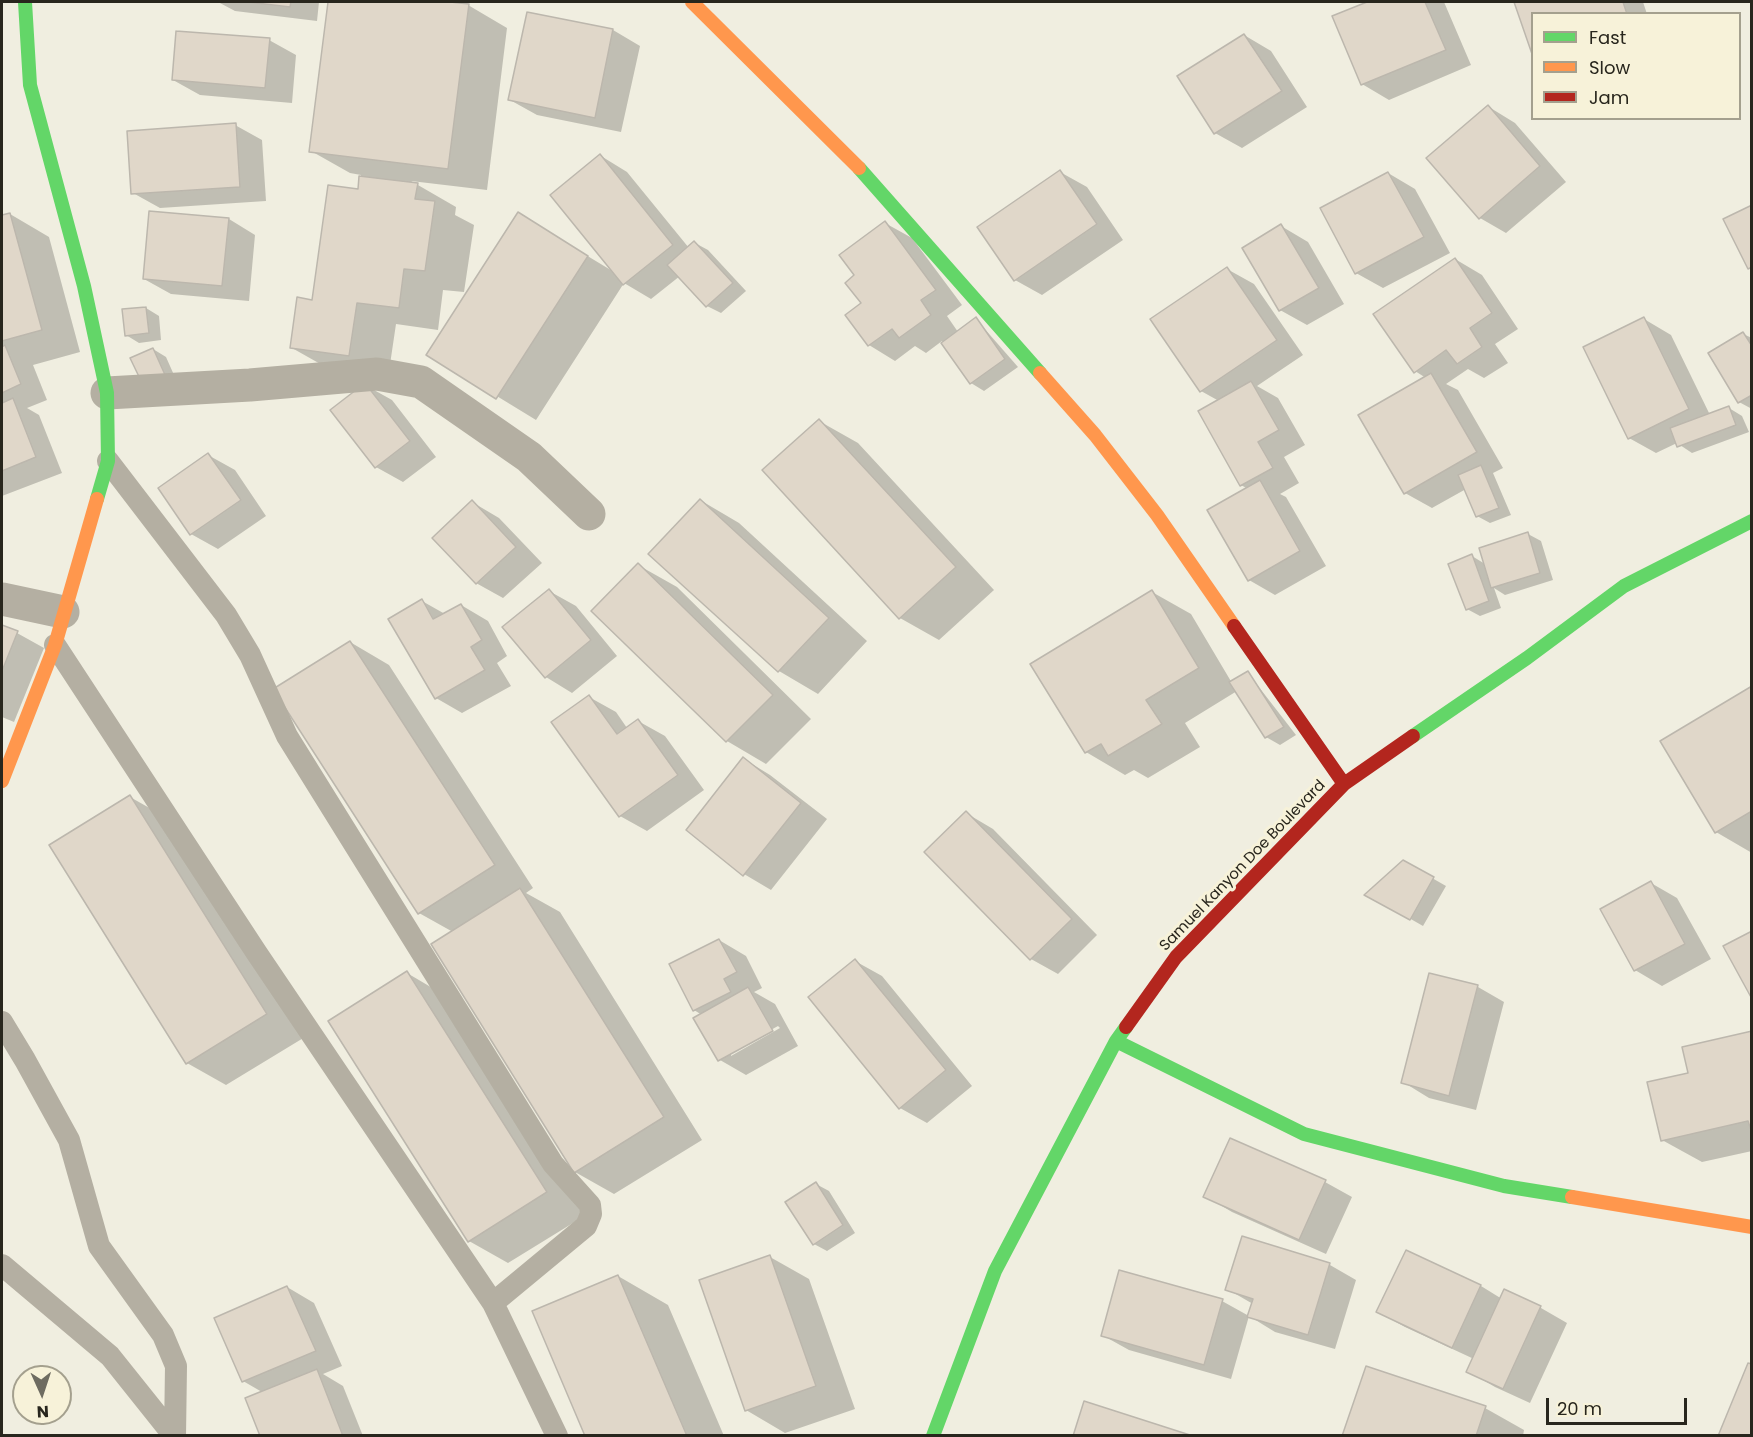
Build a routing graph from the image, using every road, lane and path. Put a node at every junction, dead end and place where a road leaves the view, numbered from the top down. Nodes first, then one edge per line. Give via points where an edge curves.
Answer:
1 (25, 2) edge
2 (692, 2) edge
3 (107, 393) junction
4 (108, 461) junction
5 (590, 514) dead end
6 (1752, 521) edge
7 (2, 599) edge
8 (63, 612) junction
9 (55, 645) junction
10 (2, 781) edge
11 (1344, 784) junction
12 (2, 1022) edge
13 (1116, 1041) junction
14 (1752, 1227) edge
15 (2, 1265) edge
16 (493, 1303) junction
17 (175, 1436) edge
18 (557, 1436) edge
19 (933, 1436) edge

1 - 3 street via 30,85 84,286
2 - 11 street via 865,174 1095,435 1157,515
3 - 4 street
3 - 5 street via 377,374 421,382 529,457
4 - 8 street
4 - 16 lane via 225,615 299,756 553,1164 590,1205 586,1226
6 - 11 street, Samuel Kanyon Doe Boulevard via 1624,586
7 - 8 street
8 - 9 street
9 - 10 street
9 - 16 lane
11 - 13 street, Samuel Kanyon Doe Boulevard via 1176,957
12 - 17 lane via 69,1140 99,1246 163,1335 176,1366
13 - 14 street via 1304,1134 1504,1186
13 - 19 street, Samuel Kanyon Doe Boulevard via 994,1271
15 - 17 lane via 110,1356
16 - 18 lane

